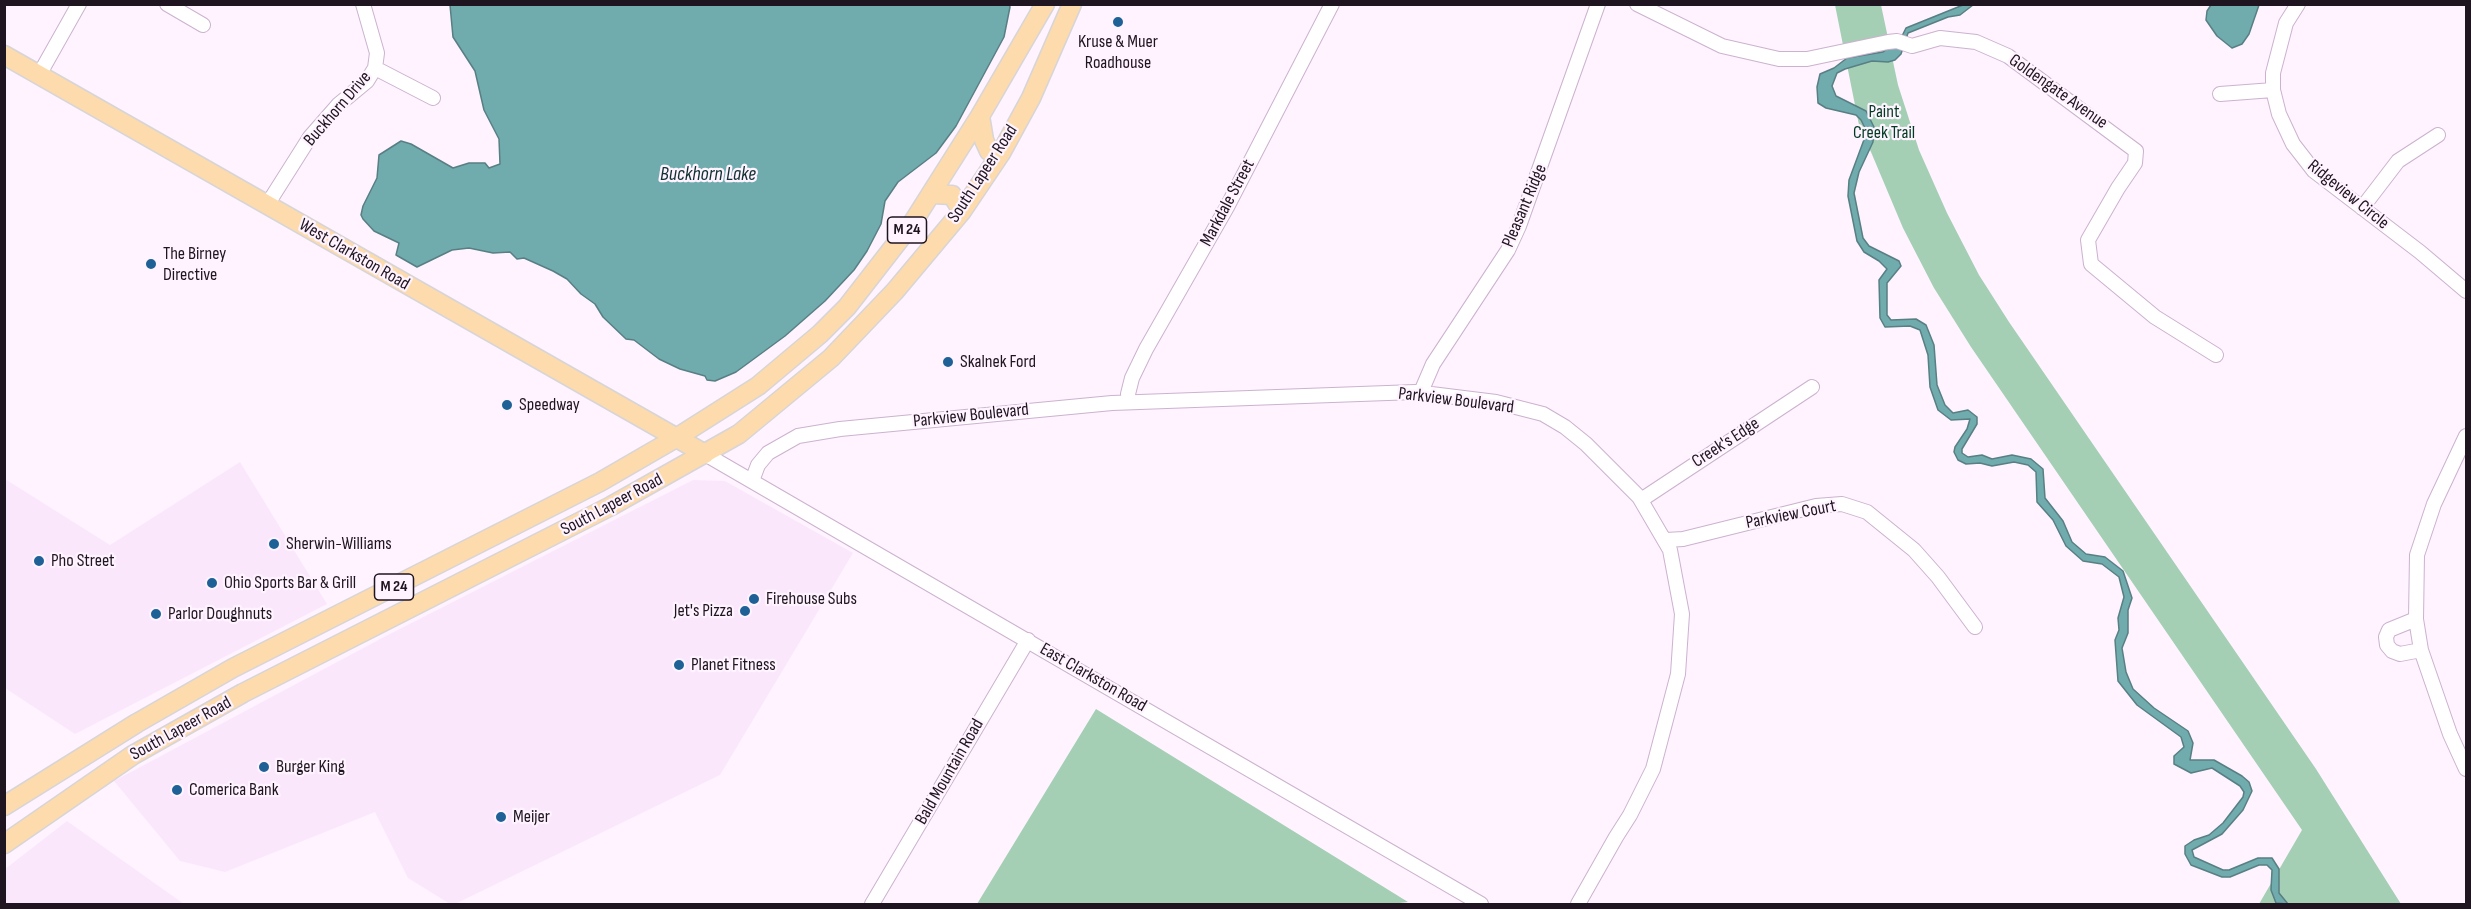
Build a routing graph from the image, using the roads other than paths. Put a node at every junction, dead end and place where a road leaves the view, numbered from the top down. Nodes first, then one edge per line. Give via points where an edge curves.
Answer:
1 (79, 4) edge
2 (167, 4) edge
3 (363, 4) edge
4 (1045, 4) edge
5 (1072, 4) edge
6 (1332, 4) edge
7 (1599, 4) edge
8 (1636, 4) edge
9 (2298, 4) edge
10 (203, 25) dead end
11 (4, 55) edge
12 (375, 68) junction
13 (39, 75) junction
14 (2273, 90) junction
15 (2220, 94) dead end
16 (433, 98) dead end
17 (980, 116) junction
18 (2438, 135) dead end
19 (1001, 153) junction
20 (932, 194) junction
21 (267, 205) junction
22 (2362, 208) junction
23 (962, 211) junction
24 (2466, 291) edge
25 (2216, 355) dead end
26 (1812, 387) dead end
27 (1421, 392) junction
28 (1129, 402) junction
29 (2466, 436) edge
30 (676, 438) junction
31 (705, 454) junction
32 (752, 481) junction
33 (1641, 500) junction
34 (554, 505) junction
35 (1666, 540) junction
36 (437, 594) junction
37 (350, 609) junction
38 (2416, 619) junction
39 (1975, 627) dead end
40 (357, 635) junction
41 (1028, 640) junction
42 (2421, 650) junction
43 (2466, 769) edge
44 (4, 806) edge
45 (4, 844) edge
46 (1474, 903) edge
47 (872, 904) edge
48 (1578, 904) edge

1 - 13 street
2 - 10 street
3 - 12 street, Buckhorn Drive via 377,53
4 - 17 main road, South Lapeer Road / M 24
5 - 19 main road, South Lapeer Road / M 24 via 1031,98
6 - 28 street, Markdale Street via 1227,207 1141,359 1132,378
7 - 27 street, Pleasant Ridge via 1508,250 1433,364
8 - 25 street, Goldengate Avenue via 1722,46 1779,59 1807,59 1897,41 1912,46 1940,38 1976,42 2008,56 2136,151 2135,164 2088,240 2091,264 2155,317
9 - 14 street, Ridgeview Circle via 2278,44
11 - 13 main road, West Clarkston Road
12 - 16 street
12 - 21 street, Buckhorn Drive via 367,81 338,105 310,137
13 - 21 main road, West Clarkston Road
14 - 15 street
14 - 22 street, Ridgeview Circle via 2293,144 2314,171
17 - 19 main road via 989,151
17 - 20 main road, South Lapeer Road / M 24
18 - 22 street via 2398,161
19 - 23 main road, South Lapeer Road / M 24
20 - 23 main road via 952,195
20 - 30 main road, South Lapeer Road / M 24 via 847,307 820,334 758,386
21 - 30 main road, West Clarkston Road
22 - 24 street, Ridgeview Circle
23 - 31 main road, South Lapeer Road / M 24 via 895,291 831,358 739,434
26 - 33 street, Creek's Edge
27 - 28 street, Parkview Boulevard
27 - 33 street, Parkview Boulevard via 1496,402 1543,414 1609,464
28 - 32 street, Parkview Boulevard via 798,436 768,453
29 - 38 street via 2434,504 2417,555
30 - 31 main road, West Clarkston Road
30 - 34 main road, South Lapeer Road / M 24
31 - 32 street, East Clarkston Road
31 - 36 main road, South Lapeer Road / M 24 via 591,517
32 - 41 street, East Clarkston Road
33 - 35 street, Parkview Boulevard
34 - 36 main road via 541,521 442,573 435,585
34 - 37 main road, South Lapeer Road / M 24
35 - 39 street, Parkview Court via 1816,506 1842,504 1868,512 1914,550
35 - 48 street, Parkview Boulevard via 1682,614 1678,674 1653,769
36 - 40 main road, South Lapeer Road / M 24
37 - 40 main road
37 - 44 main road, South Lapeer Road / M 24 via 233,668
38 - 42 street
38 - 42 street via 2389,630 2387,645 2400,654
40 - 45 main road, South Lapeer Road / M 24 via 133,755
41 - 46 street, East Clarkston Road
41 - 47 street, Bald Mountain Road
42 - 43 street

